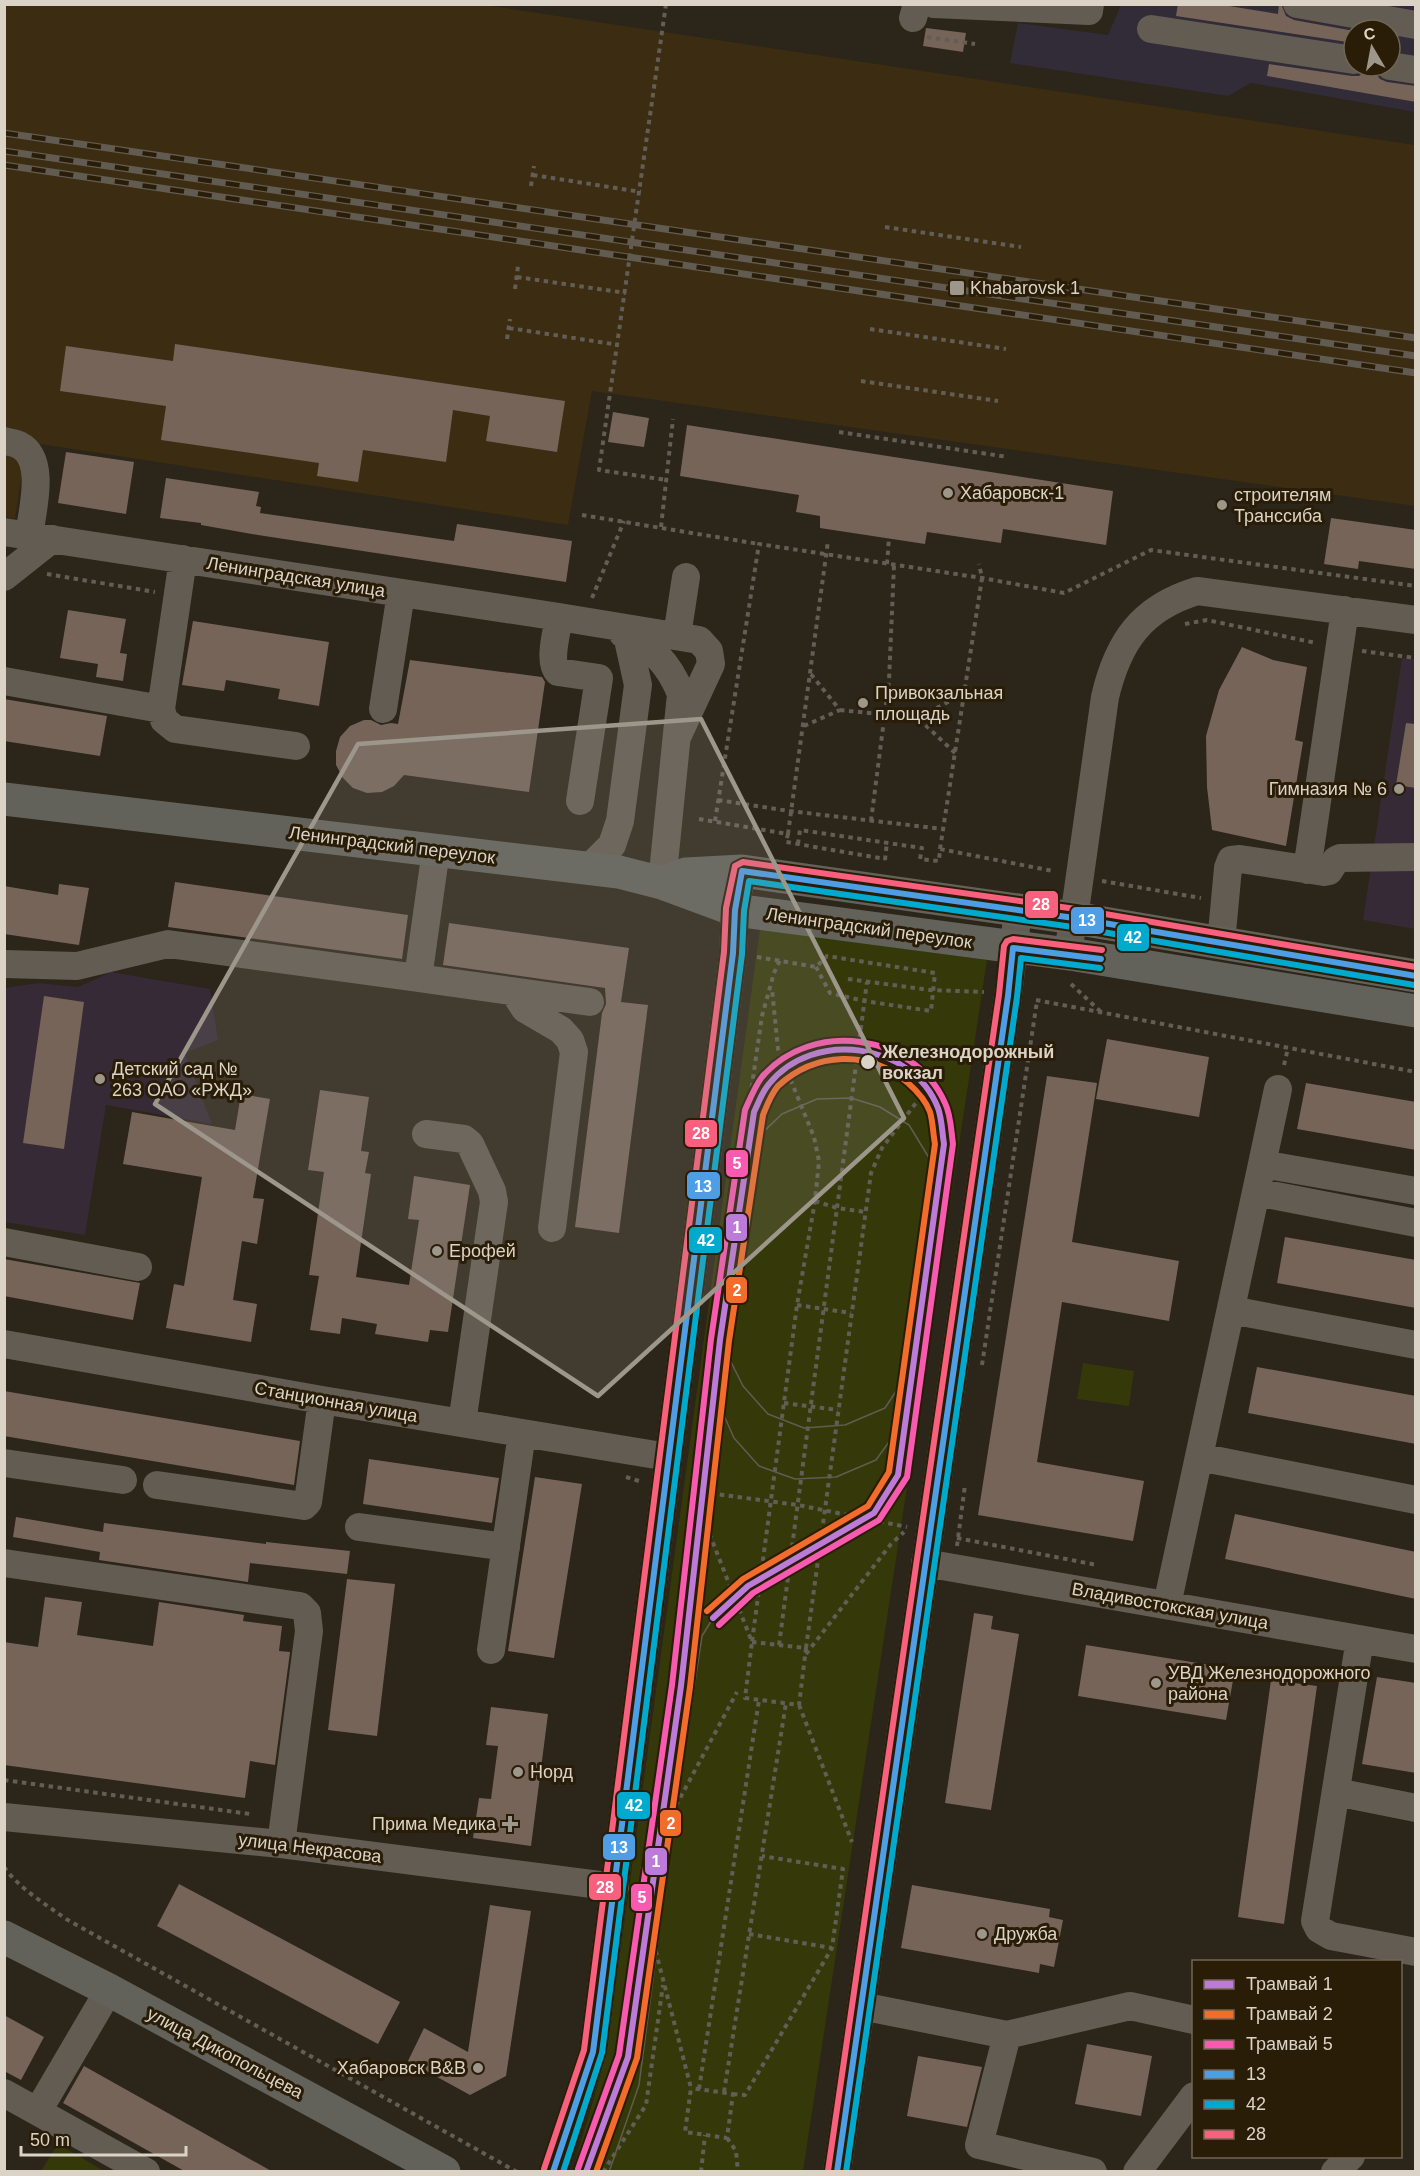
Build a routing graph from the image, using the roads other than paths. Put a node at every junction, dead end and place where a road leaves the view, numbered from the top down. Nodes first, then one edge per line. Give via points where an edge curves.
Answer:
1 (1090, 4) edge
2 (1297, 4) edge
3 (922, 16) edge
4 (1386, 18) edge
5 (1151, 29) dead end
6 (1342, 58) edge
7 (4, 441) edge
8 (29, 536) edge
9 (183, 559) junction
10 (10, 573) edge
11 (686, 577) dead end
12 (401, 593) junction
13 (1345, 610) junction
14 (589, 611) junction
15 (559, 617) junction
16 (1416, 620) edge
17 (627, 635) junction
18 (677, 636) junction
19 (4, 681) edge
20 (161, 709) junction
21 (383, 709) dead end
22 (676, 737) junction
23 (296, 746) dead end
24 (4, 799) edge
25 (580, 801) dead end
26 (436, 850) junction
27 (1416, 857) edge
28 (589, 868) junction
29 (1307, 870) junction
30 (742, 871) junction
31 (662, 883) junction
32 (735, 910) junction
33 (1018, 910) junction
34 (1074, 918) junction
35 (1223, 928) junction
36 (1013, 948) junction
37 (4, 964) edge
38 (1069, 969) junction
39 (1416, 976) edge
40 (418, 978) junction
41 (514, 992) junction
42 (590, 1002) dead end
43 (1416, 1011) edge
44 (1278, 1089) dead end
45 (426, 1134) dead end
46 (1262, 1164) junction
47 (1416, 1191) edge
48 (1256, 1192) junction
49 (1416, 1223) edge
50 (552, 1228) dead end
51 (4, 1242) edge
52 (138, 1267) dead end
53 (1231, 1310) junction
54 (4, 1344) edge
55 (1416, 1345) edge
56 (322, 1400) junction
57 (462, 1423) junction
58 (522, 1432) junction
59 (668, 1456) junction
60 (1199, 1457) junction
61 (4, 1463) edge
62 (123, 1480) dead end
63 (157, 1485) dead end
64 (1416, 1500) edge
65 (359, 1527) dead end
66 (506, 1547) junction
67 (4, 1563) edge
68 (925, 1563) junction
69 (1167, 1605) junction
70 (1360, 1639) junction
71 (1416, 1649) edge
72 (491, 1650) dead end
73 (1336, 1792) junction
74 (1416, 1808) edge
75 (4, 1817) edge
76 (281, 1844) junction
77 (631, 1882) junction
78 (4, 1937) edge
79 (1416, 1952) edge
80 (109, 1990) junction
81 (861, 2006) junction
82 (1192, 2020) edge
83 (1007, 2035) junction
84 (4, 2093) edge
85 (1192, 2099) edge
86 (38, 2111) junction
87 (1350, 2158) edge
88 (430, 2168) edge
89 (1059, 2168) edge
90 (146, 2172) edge
91 (553, 2172) edge
92 (837, 2172) edge
93 (1093, 2172) edge
94 (1137, 2172) edge
95 (1335, 2172) edge

1 - 3 street via 1089,10
2 - 4 street
5 - 6 street
7 - 8 street via 19,445 33,463 36,475
8 - 9 street, Ленинградская улица
8 - 10 street
9 - 12 street, Ленинградская улица
9 - 20 street
11 - 18 street
12 - 15 street, Ленинградская улица
12 - 21 street
13 - 16 street
13 - 29 street
13 - 34 street via 1197,591 1179,596 1140,623 1124,644 1107,687
14 - 15 street, Ленинградская улица
14 - 17 street
14 - 18 street
15 - 25 street via 552,661 555,669 599,678
17 - 22 street via 652,649 675,678 681,694
17 - 28 street via 638,685 620,821 612,845
18 - 22 street via 699,640 709,651 711,664
19 - 20 street
20 - 23 street via 164,720 175,729
22 - 31 street
24 - 26 main road, Ленинградский переулок
26 - 28 main road, Ленинградский переулок
26 - 40 street
27 - 29 street via 1340,858 1329,871
28 - 31 main road, Ленинградский переулок
29 - 35 street via 1231,860
30 - 31 main road via 686,874
30 - 32 street
30 - 33 main road
31 - 32 main road, Ленинградский переулок
32 - 36 main road, Ленинградский переулок
32 - 59 street via 733,953
33 - 34 main road
33 - 36 street
34 - 35 main road
34 - 38 street
35 - 39 main road
36 - 38 main road, Ленинградский переулок
36 - 68 street
37 - 40 street via 77,966 168,944
38 - 43 main road, Ленинградский переулок via 1216,977
40 - 41 street
41 - 42 street
41 - 50 street via 525,1009 561,1030 574,1052
44 - 46 street
45 - 57 street via 464,1139 470,1144 495,1202
46 - 47 street
46 - 48 street
48 - 49 street
48 - 53 street
51 - 52 street
53 - 55 street
53 - 60 street
54 - 56 street, Станционная улица
56 - 57 street, Станционная улица
56 - 63 street via 308,1502 304,1506
57 - 58 street, Станционная улица
58 - 59 street, Станционная улица
58 - 66 street
59 - 77 street
60 - 64 street
60 - 69 street
61 - 62 street
65 - 66 street
66 - 72 street
67 - 76 street via 300,1606 307,1613 309,1631
68 - 69 street, Владивостокская улица
68 - 81 street
69 - 70 street, Владивостокская улица
70 - 71 street, Владивостокская улица
70 - 73 street
73 - 74 street
73 - 79 street via 1315,1921 1319,1929 1331,1936
75 - 76 street, улица Некрасова
76 - 77 street, улица Некрасова
77 - 91 street via 593,2052
78 - 80 main road, улица Дикопольцева
80 - 86 street
80 - 88 main road, улица Дикопольцева
81 - 83 street
81 - 92 street
82 - 83 street via 1130,2006
83 - 89 street via 979,2145
84 - 86 street
85 - 94 street
86 - 90 street
87 - 95 street
89 - 93 street

